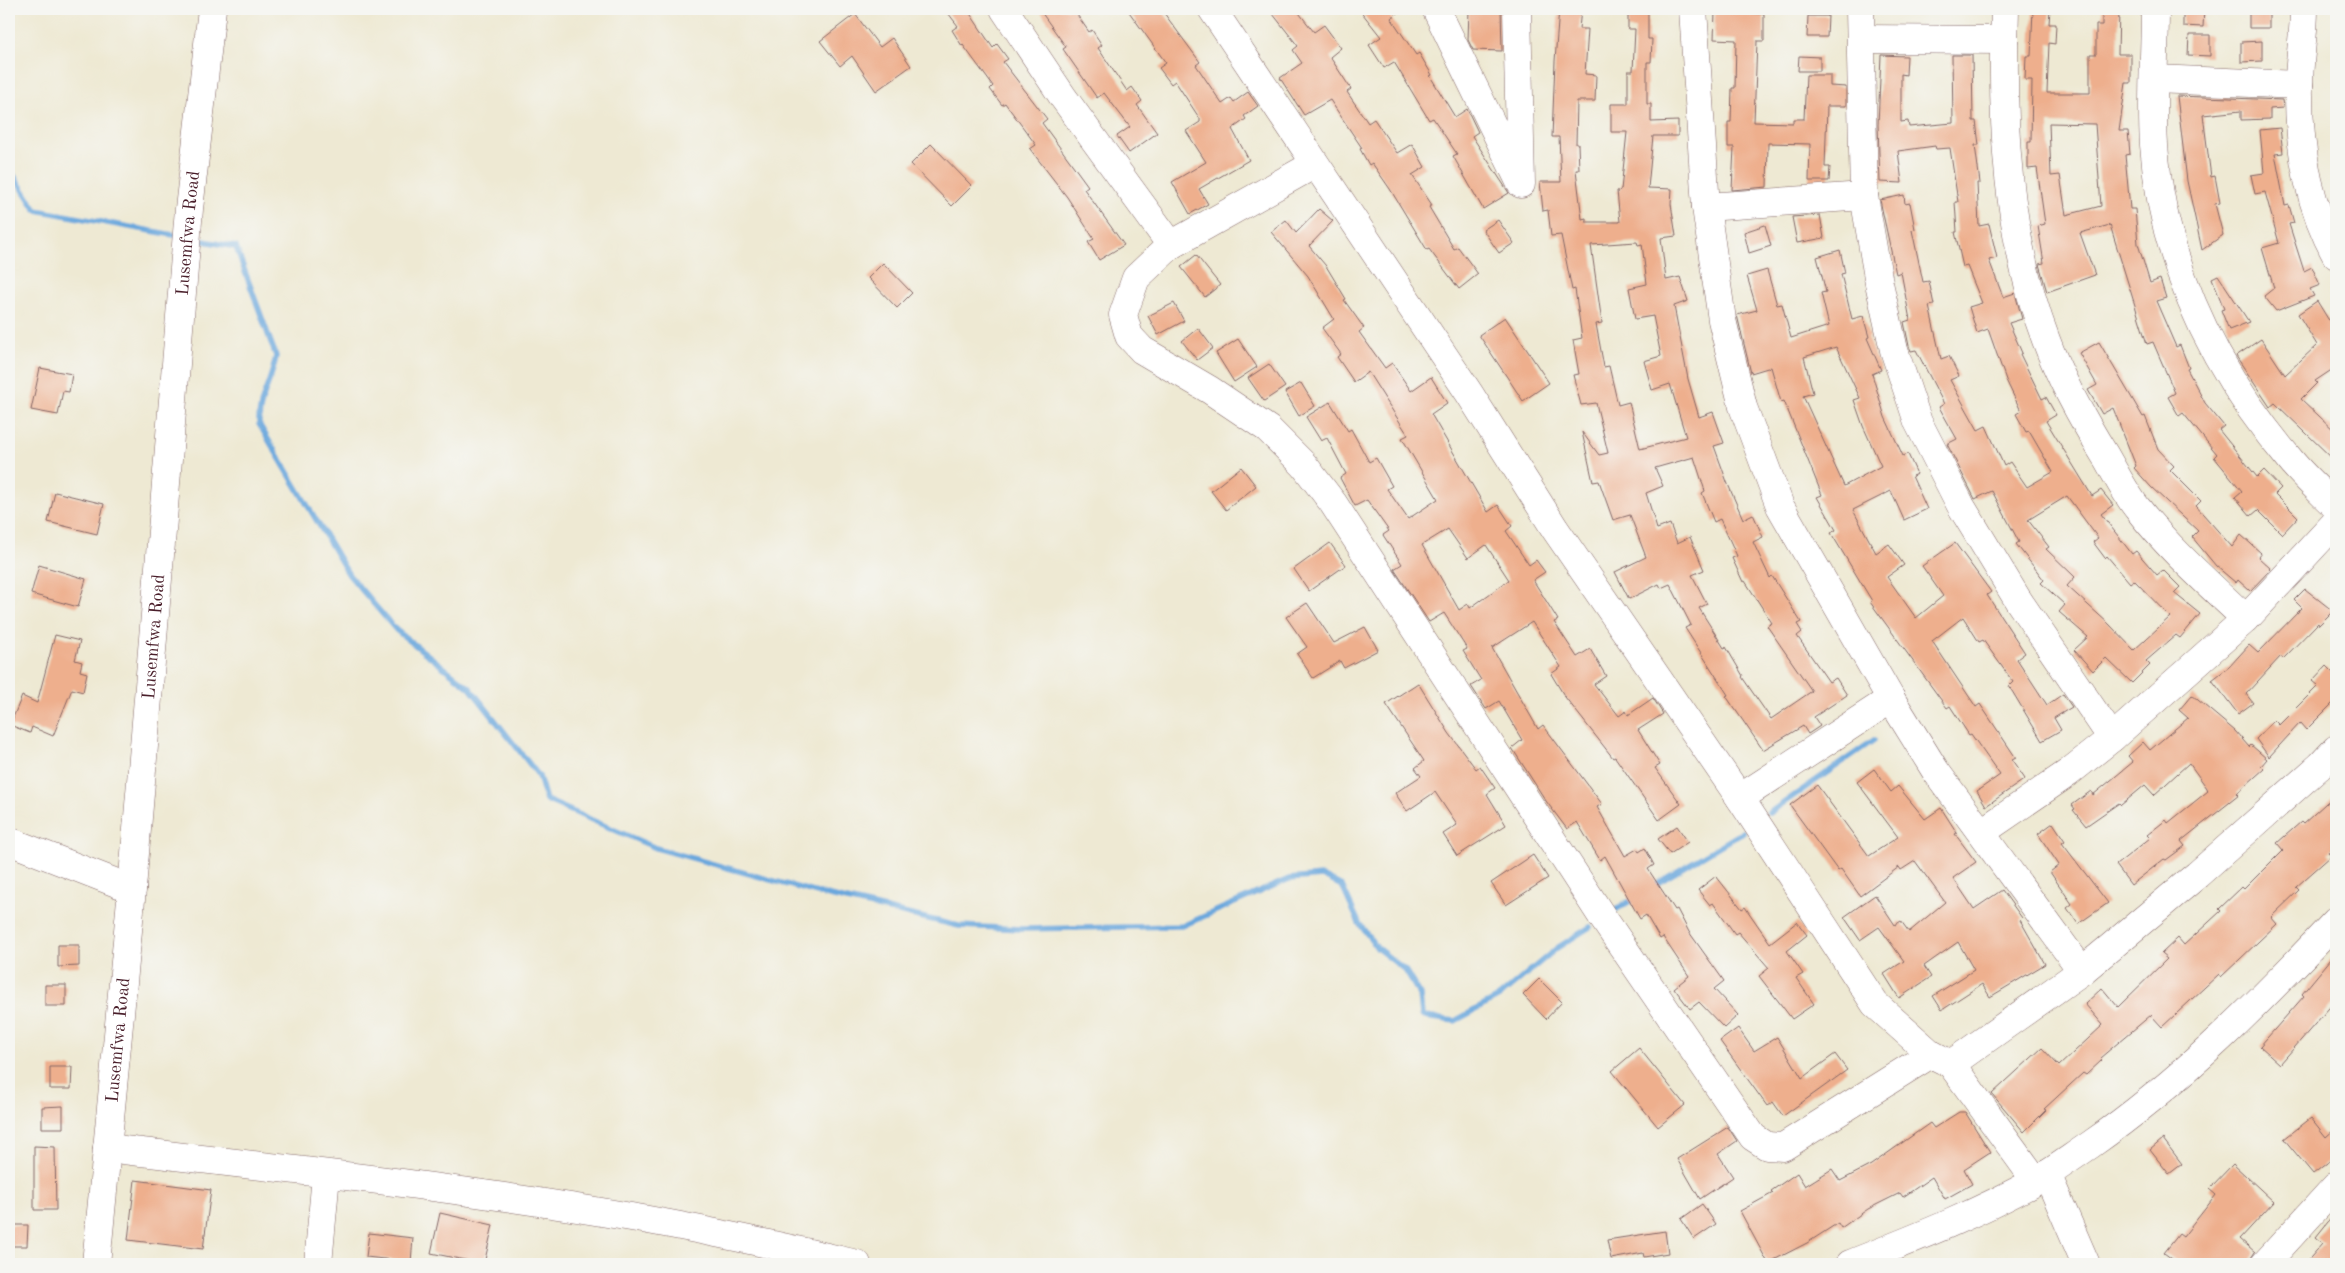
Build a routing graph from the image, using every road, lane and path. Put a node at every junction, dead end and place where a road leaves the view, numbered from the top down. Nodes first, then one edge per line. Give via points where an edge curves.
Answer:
1 (212, 9) edge
2 (1004, 9) edge
3 (1212, 9) edge
4 (1436, 9) edge
5 (1517, 9) edge
6 (1694, 9) edge
7 (1860, 9) edge
8 (2005, 9) edge
9 (2156, 9) edge
10 (2304, 9) edge
11 (1861, 39) junction
12 (2004, 40) junction
13 (2154, 79) junction
14 (2299, 85) junction
15 (1315, 164) junction
16 (1864, 196) junction
17 (1706, 207) junction
18 (1171, 245) junction
19 (2336, 255) edge
20 (2336, 507) edge
21 (2336, 522) edge
22 (2246, 619) junction
23 (1891, 699) junction
24 (2112, 738) junction
25 (2336, 749) edge
26 (1740, 798) junction
27 (1982, 832) junction
28 (9, 841) edge
29 (132, 889) junction
30 (2336, 921) edge
31 (2082, 971) junction
32 (1941, 1059) junction
33 (107, 1148) junction
34 (326, 1175) junction
35 (2041, 1178) junction
36 (2336, 1186) edge
37 (96, 1264) edge
38 (318, 1264) edge
39 (857, 1264) edge
40 (1850, 1264) edge
41 (2086, 1264) edge
42 (2265, 1264) edge

1 - 29 street, Lusemfwa Road via 189,209
2 - 18 street
3 - 15 street
4 - 5 street via 1521,184
6 - 17 street
7 - 11 street
8 - 12 street
9 - 13 street
10 - 14 street
11 - 12 street
11 - 16 street
12 - 22 street via 2004,119 2012,206 2026,276 2046,340 2080,415 2137,508 2182,558
13 - 14 street
13 - 20 street via 2154,144 2160,192 2170,245 2190,298 2212,348 2240,394 2292,462
14 - 19 street via 2303,162 2313,207
15 - 18 street
15 - 26 street via 1469,393 1555,529
16 - 17 street
16 - 24 street via 1894,350 1918,422 1961,506 2018,600
17 - 23 street via 1722,320 1739,388 1780,506
18 - 32 street via 1136,278 1123,315 1129,336 1142,350 1268,429 1304,465 1333,503 1604,918 1753,1136 1767,1146 1783,1147
21 - 22 street
22 - 24 street
23 - 26 street
23 - 27 street via 1935,770
24 - 27 street via 2068,773
25 - 31 street via 2197,875
26 - 32 street via 1875,1004
27 - 31 street
28 - 29 street
29 - 33 street, Lusemfwa Road
30 - 35 street via 2258,1004 2179,1076 2124,1121
31 - 32 street
32 - 35 street
33 - 34 street
33 - 37 street, Lusemfwa Road
34 - 38 street
34 - 39 street via 636,1218
35 - 40 street via 1945,1225
35 - 41 street
36 - 42 street

